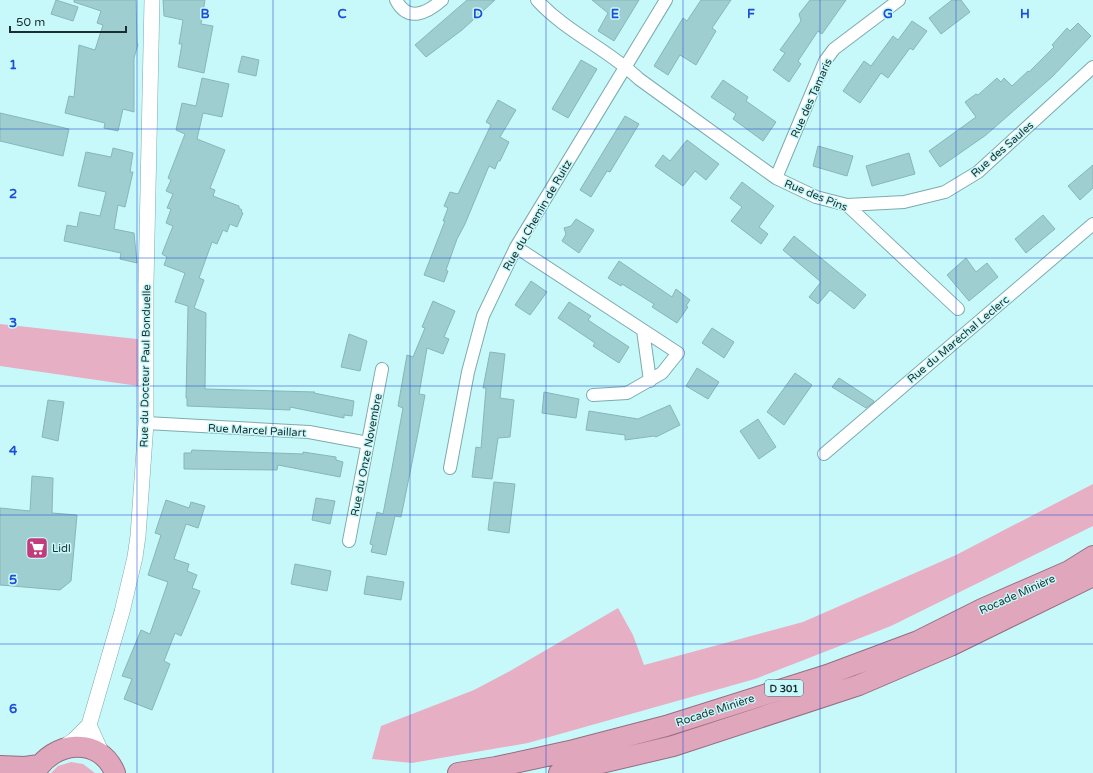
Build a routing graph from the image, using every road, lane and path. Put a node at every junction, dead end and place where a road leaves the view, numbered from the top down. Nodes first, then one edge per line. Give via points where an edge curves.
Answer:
1 (152, 0) edge
2 (396, 0) edge
3 (442, 0) edge
4 (537, 0) edge
5 (666, 0) edge
6 (899, 0) edge
7 (625, 66) junction
8 (1093, 67) edge
9 (776, 178) junction
10 (847, 205) junction
11 (1093, 224) edge
12 (516, 247) junction
13 (958, 308) dead end
14 (643, 330) junction
15 (382, 369) dead end
16 (650, 381) junction
17 (593, 395) dead end
18 (146, 423) junction
19 (368, 443) junction
20 (824, 454) dead end
21 (450, 468) dead end
22 (349, 541) dead end
23 (1093, 556) edge
24 (1093, 576) edge
25 (89, 725) junction
26 (64, 747) junction
27 (0, 766) edge
28 (112, 768) edge
29 (37, 769) edge
30 (458, 773) edge
31 (559, 773) edge

1 - 18 street, Rue du Docteur Paul Bonduelle
2 - 3 street via 404,11 416,15 430,11
4 - 7 street, Rue des Pins via 558,20
5 - 7 street, Rue du Chemin de Ruitz
6 - 9 street, Rue des Tamaris via 834,50 825,61
7 - 9 street, Rue des Pins via 639,79
7 - 12 street, Rue du Chemin de Ruitz
8 - 10 street, Rue des Saules via 978,172 945,192 904,202
9 - 10 street, Rue des Pins via 816,197
10 - 13 street, Rue des Pins
11 - 20 street, Rue du Maréchal Leclerc
12 - 14 street
12 - 21 street, Rue du Chemin de Ruitz via 483,316 468,372
14 - 16 street
14 - 16 street via 678,353 662,373
15 - 19 street, Rue du Onze Novembre
16 - 17 street via 627,393
18 - 19 street, Rue Marcel Paillart via 309,432
18 - 25 street, Rue du Docteur Paul Bonduelle via 135,557
19 - 22 street, Rue du Onze Novembre
23 - 30 highway, Rocade Minière / D 301 via 1069,571 982,609 918,641 827,675 666,726 496,768
24 - 31 highway, Rocade Minière / D 301 via 950,646 859,685 673,746
25 - 26 street
25 - 28 street
26 - 28 highway via 84,747
26 - 29 highway via 50,754
27 - 29 highway

